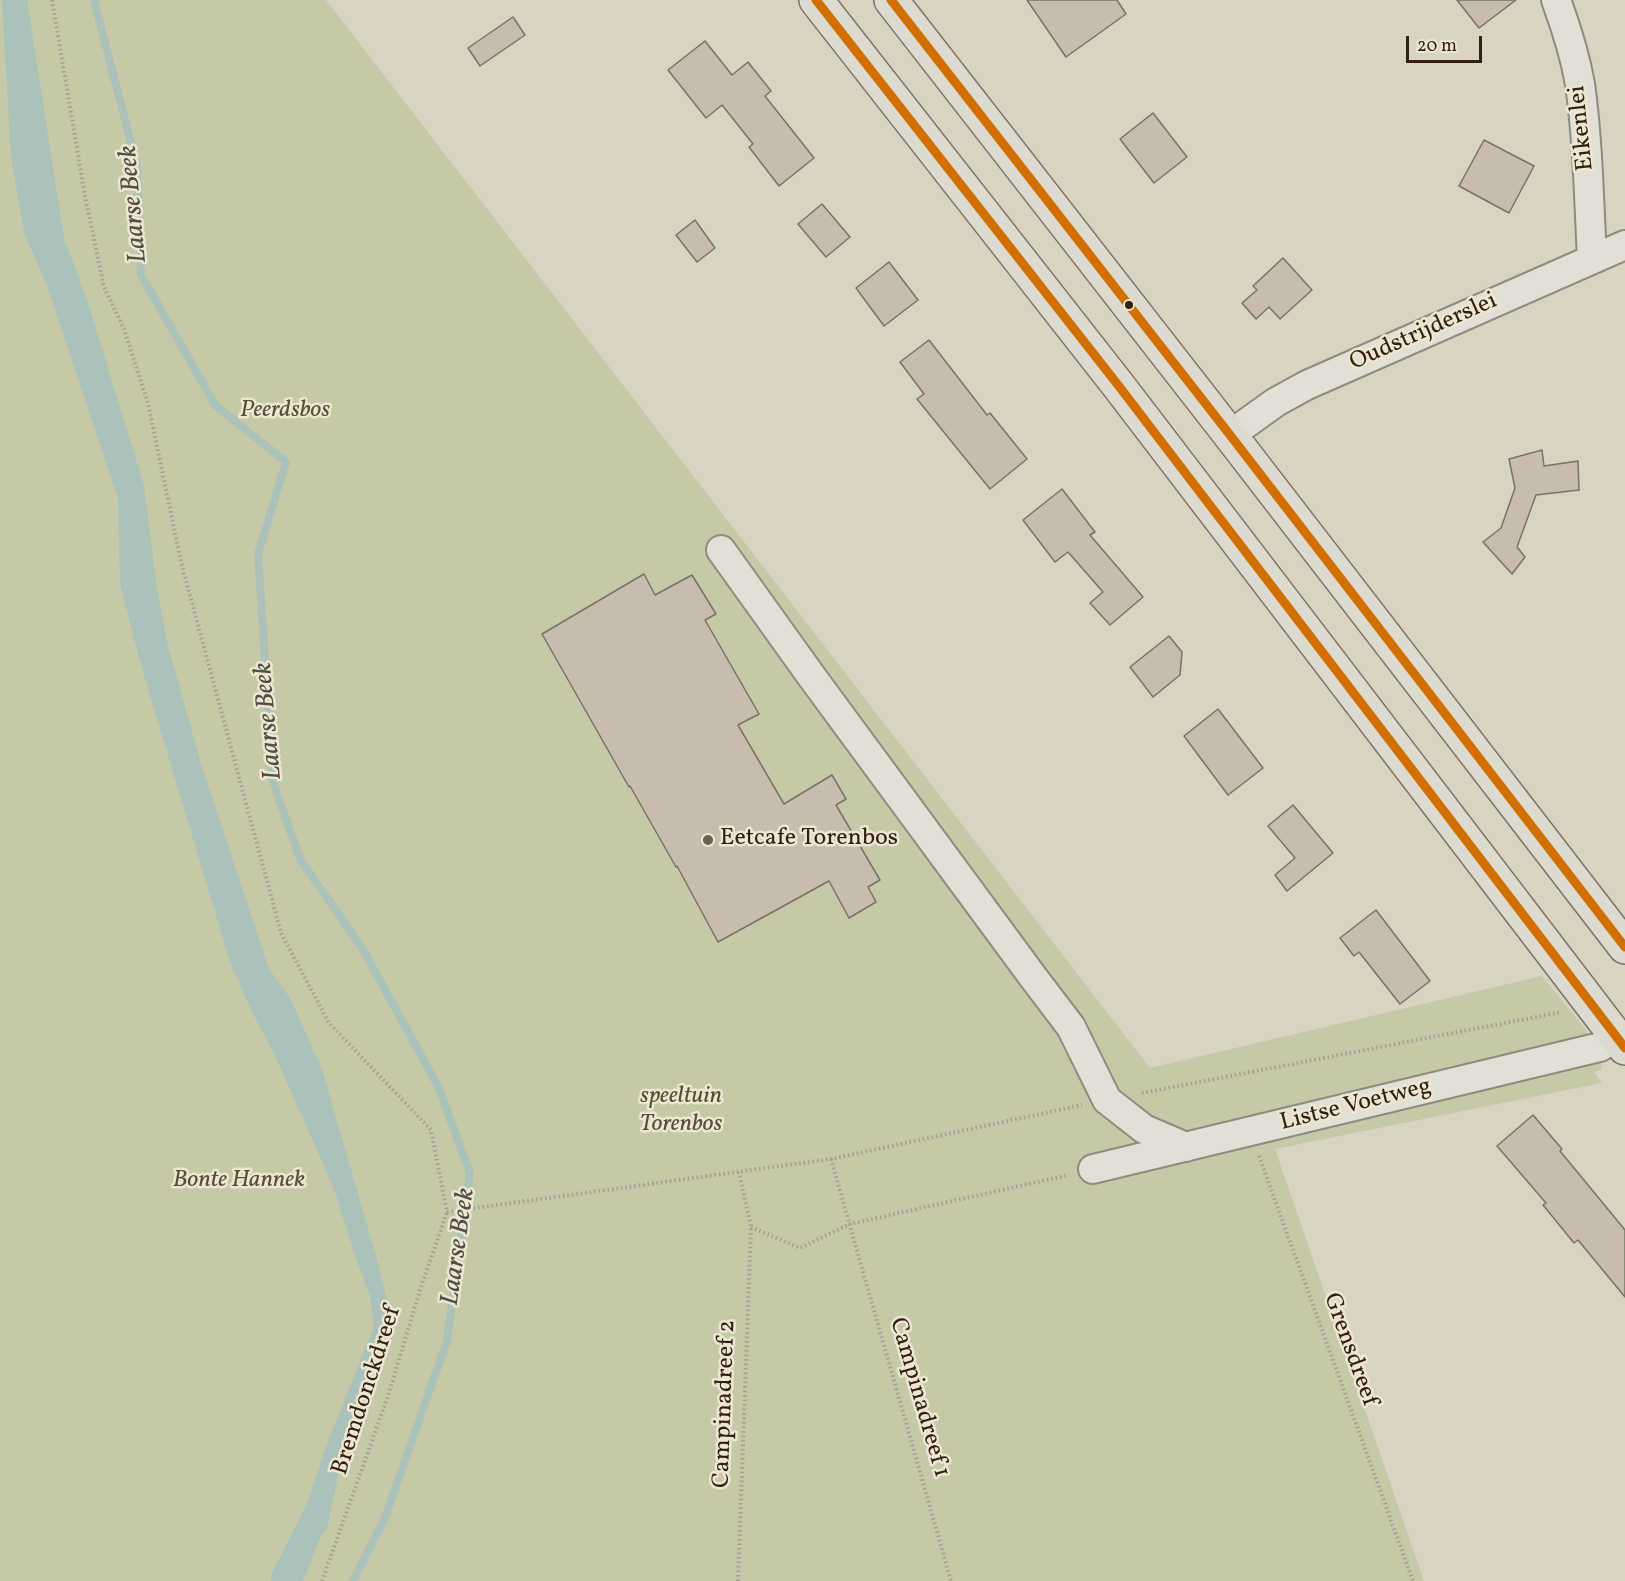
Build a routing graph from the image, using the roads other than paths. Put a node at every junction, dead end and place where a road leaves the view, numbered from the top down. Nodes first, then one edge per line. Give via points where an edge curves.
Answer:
1 (816, 0) edge
2 (891, 0) edge
3 (1556, 0) edge
4 (1625, 245) edge
5 (1592, 259) junction
6 (1230, 435) junction
7 (722, 550) dead end
8 (1625, 948) edge
9 (1621, 1043) edge
10 (1186, 1147) junction
11 (1093, 1169) road end

1 - 9 main road via 1138,411
2 - 6 main road
3 - 5 street, Eikenlei via 1579,82 1587,143
4 - 5 street, Oudstrijderslei
5 - 6 street, Oudstrijderslei via 1306,385
6 - 8 main road
7 - 10 street via 1071,1027 1107,1100 1144,1129
9 - 10 street, Listse Voetweg
10 - 11 street, Listse Voetweg

